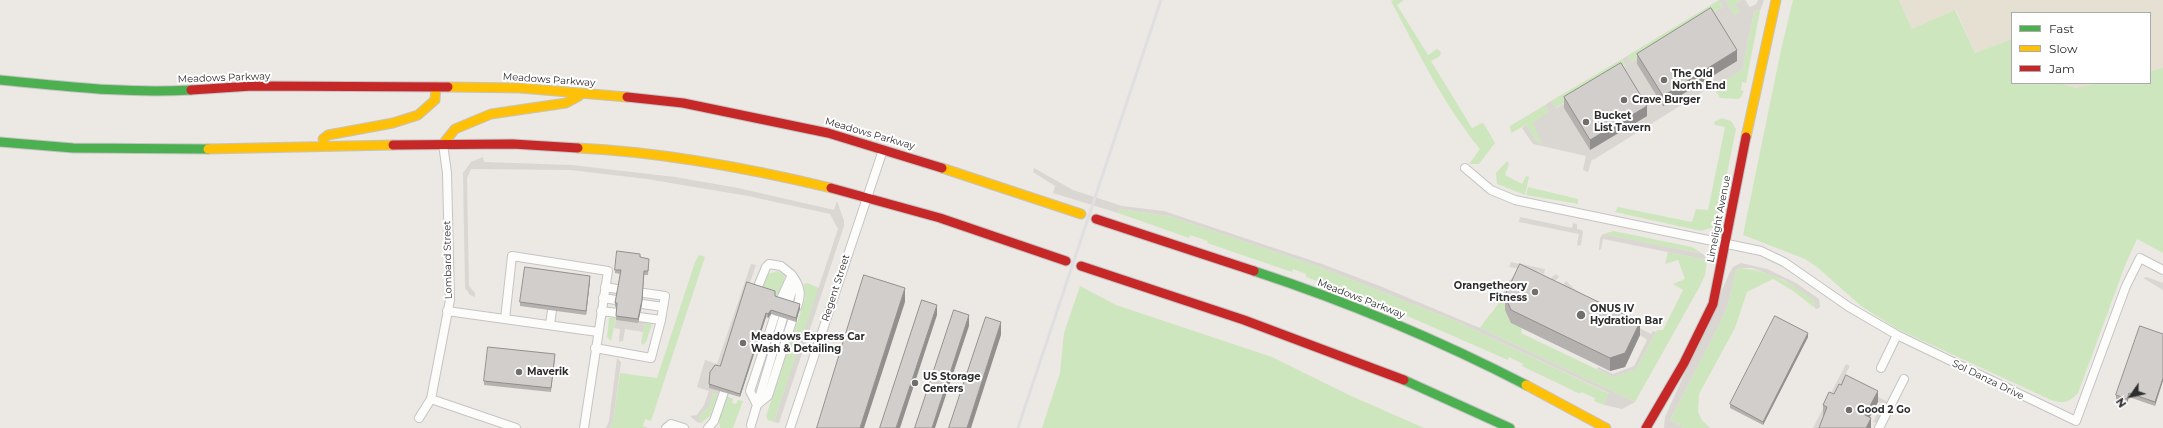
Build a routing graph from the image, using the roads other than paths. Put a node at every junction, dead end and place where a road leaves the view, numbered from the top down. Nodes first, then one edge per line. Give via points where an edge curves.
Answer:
1 (1776, 0) edge
2 (0, 80) edge
3 (436, 87) junction
4 (586, 93) junction
5 (0, 142) edge
6 (443, 144) junction
7 (312, 146) junction
8 (883, 149) junction
9 (1464, 168) dead end
10 (866, 196) junction
11 (1081, 214) dead end
12 (1096, 219) dead end
13 (1725, 243) junction
14 (1066, 260) dead end
15 (1081, 266) dead end
16 (2163, 270) edge
17 (792, 274) junction
18 (605, 287) junction
19 (617, 289) edge
20 (757, 289) edge
21 (644, 293) edge
22 (603, 298) junction
23 (616, 300) edge
24 (784, 302) edge
25 (642, 304) edge
26 (797, 307) edge
27 (663, 308) junction
28 (552, 310) edge
29 (448, 311) junction
30 (601, 311) junction
31 (617, 313) edge
32 (639, 317) edge
33 (779, 317) edge
34 (505, 319) junction
35 (661, 320) junction
36 (792, 321) edge
37 (550, 325) junction
38 (598, 332) junction
39 (1897, 335) junction
40 (595, 348) junction
41 (1881, 368) dead end
42 (1904, 379) dead end
43 (724, 392) edge
44 (431, 399) junction
45 (757, 405) junction
46 (419, 418) dead end
47 (750, 426) edge
48 (516, 428) edge
49 (584, 428) edge
50 (666, 428) edge
51 (684, 428) edge
52 (708, 428) edge
53 (760, 428) edge
54 (790, 428) edge
55 (1510, 428) edge
56 (1606, 428) edge
57 (1646, 428) edge
58 (1879, 428) edge

1 - 13 main road, Limelight Avenue
2 - 3 main road, Meadows Parkway via 69,87 173,91 252,86
3 - 4 main road, Meadows Parkway via 520,88
3 - 7 main road via 435,100 418,114 393,123 328,135
4 - 6 main road via 566,103 491,114 455,129
4 - 8 main road, Meadows Parkway via 683,103 743,114 828,133
5 - 7 main road via 105,150 173,151
6 - 7 main road
6 - 10 main road via 531,145 634,152 742,168
6 - 29 lane, Lombard Street via 447,173 450,300
8 - 10 lane, Regent Street
8 - 11 main road, Meadows Parkway
9 - 13 lane, Sol Danza Drive via 1491,190 1515,200
10 - 14 main road
10 - 54 lane, Regent Street
12 - 56 main road, Meadows Parkway via 1386,319 1448,347
13 - 39 lane, Sol Danza Drive via 1761,251 1784,262 1849,307
13 - 57 main road, Limelight Avenue via 1713,304 1684,363
15 - 55 main road via 1308,342 1421,387
16 - 39 lane, Sol Danza Drive via 2140,258 2126,286 2076,421
17 - 20 lane via 781,266 770,264 764,270
17 - 24 lane via 792,291
17 - 26 lane via 801,292
18 - 19 lane
18 - 22 lane
18 - 34 lane via 608,271 558,266 512,256
21 - 27 lane via 665,296
22 - 23 lane
22 - 30 lane
25 - 27 lane
27 - 35 lane
28 - 37 lane
29 - 34 lane
29 - 44 lane, Lombard Street
30 - 31 lane
30 - 38 lane
32 - 35 lane
33 - 45 lane via 750,391
34 - 37 lane
35 - 40 lane via 652,358
36 - 45 lane via 768,396
37 - 38 lane
38 - 40 lane
39 - 41 lane
40 - 49 lane
42 - 58 lane
43 - 52 lane via 714,422
44 - 46 lane, Lombard Street
44 - 48 lane
45 - 47 lane
47 - 53 lane
50 - 51 lane via 671,424

